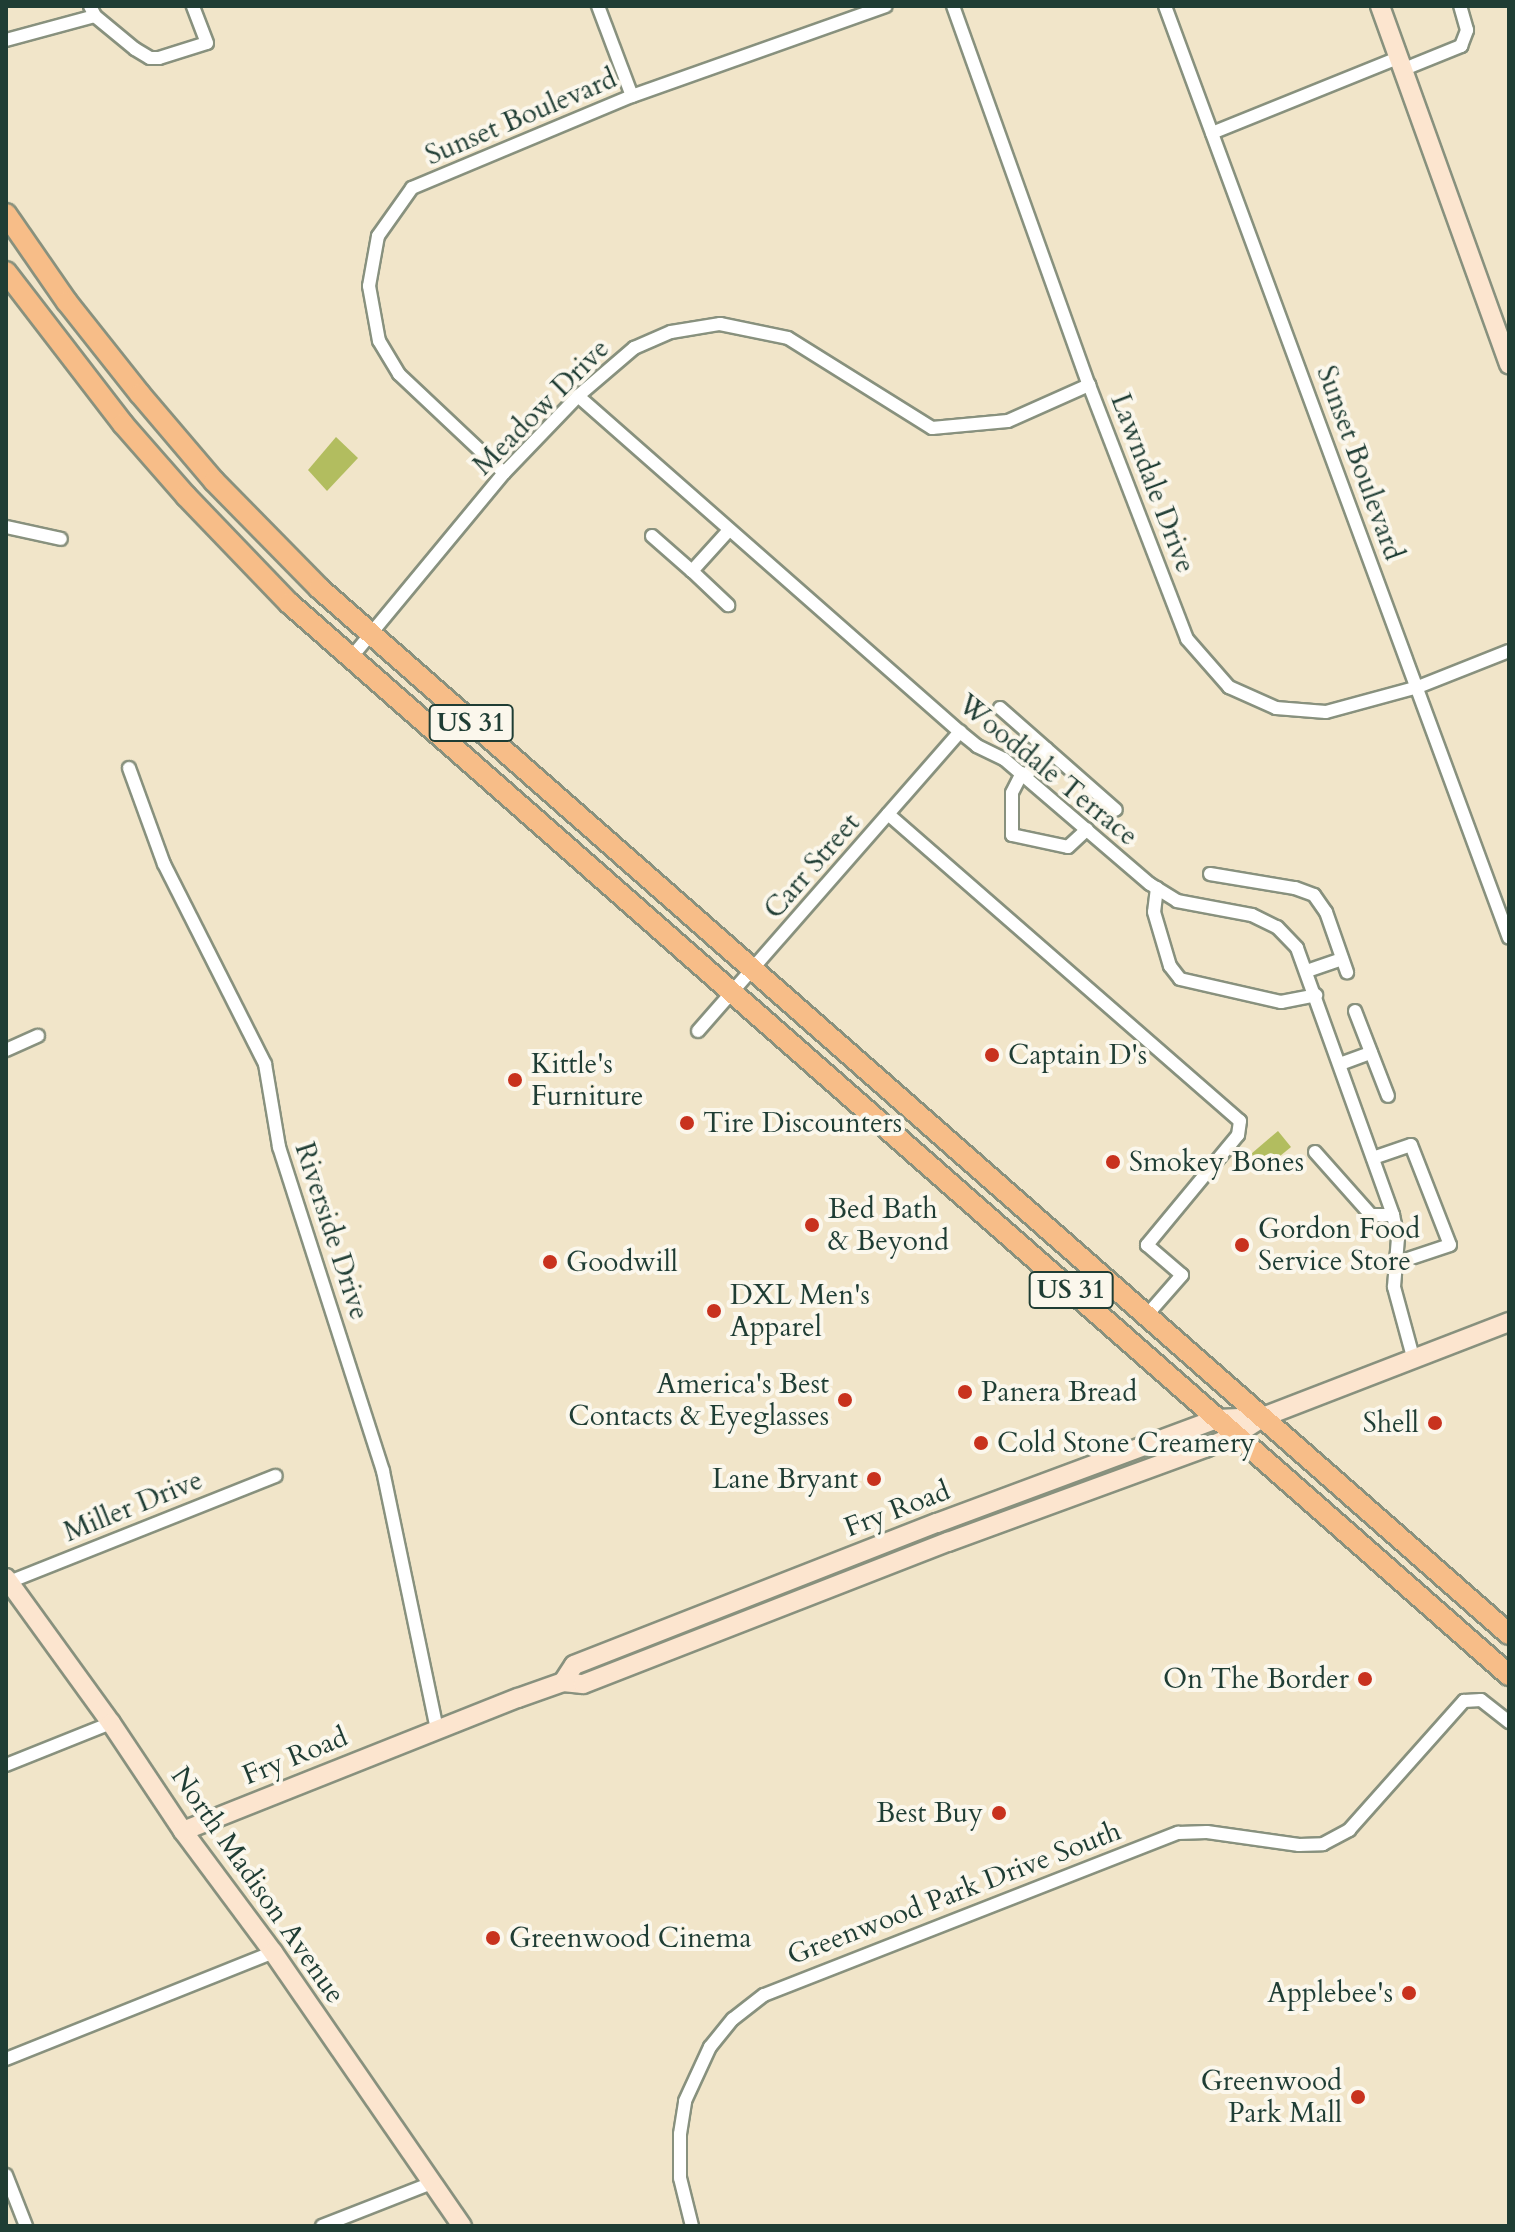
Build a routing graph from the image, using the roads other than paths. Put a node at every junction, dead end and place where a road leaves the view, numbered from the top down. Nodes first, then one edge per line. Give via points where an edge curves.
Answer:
1 (193, 6) edge
2 (598, 6) edge
3 (886, 6) edge
4 (953, 6) edge
5 (1165, 6) edge
6 (1380, 6) edge
7 (1460, 6) edge
8 (93, 11) edge
9 (6, 40) edge
10 (1400, 64) junction
11 (632, 96) junction
12 (1212, 133) junction
13 (6, 214) edge
14 (6, 272) edge
15 (1509, 364) edge
16 (1089, 385) junction
17 (578, 396) junction
18 (504, 473) junction
19 (6, 527) edge
20 (729, 530) junction
21 (652, 536) dead end
22 (61, 539) dead end
23 (692, 571) junction
24 (728, 605) dead end
25 (371, 633) junction
26 (1509, 651) edge
27 (350, 659) junction
28 (1418, 687) junction
29 (1000, 708) dead end
30 (960, 732) junction
31 (1046, 749) junction
32 (129, 768) dead end
33 (1024, 775) junction
34 (1116, 810) dead end
35 (888, 814) junction
36 (1087, 829) junction
37 (1210, 874) dead end
38 (1157, 888) junction
39 (1509, 938) edge
40 (1342, 959) junction
41 (752, 969) junction
42 (1307, 971) junction
43 (1347, 972) dead end
44 (732, 994) junction
45 (1316, 995) junction
46 (1355, 1011) dead end
47 (698, 1031) dead end
48 (38, 1036) dead end
49 (6, 1050) edge
50 (1371, 1053) junction
51 (1340, 1064) junction
52 (1388, 1096) dead end
53 (1315, 1152) dead end
54 (1373, 1158) junction
55 (1393, 1215) junction
56 (1396, 1263) junction
57 (1147, 1315) junction
58 (1509, 1322) edge
59 (1413, 1357) junction
60 (1263, 1417) junction
61 (1217, 1419) junction
62 (1234, 1436) junction
63 (276, 1476) dead end
64 (7, 1580) edge
65 (1509, 1634) edge
66 (1509, 1675) edge
67 (563, 1682) junction
68 (1509, 1722) edge
69 (111, 1723) junction
70 (437, 1730) junction
71 (6, 1765) edge
72 (183, 1831) junction
73 (273, 1952) junction
74 (6, 2059) edge
75 (6, 2175) edge
76 (432, 2183) junction
77 (26, 2226) edge
78 (322, 2226) edge
79 (462, 2226) edge
80 (692, 2226) edge

1 - 8 street via 207,43 159,58 142,54
2 - 11 street
3 - 11 street, Sunset Boulevard
4 - 16 street, Lawndale Drive
5 - 12 street, Sunset Boulevard
6 - 10 street
7 - 10 street via 1467,30 1461,46
8 - 9 street
10 - 12 street
10 - 15 street
11 - 18 street, Sunset Boulevard via 412,188 378,236 369,286 379,341 399,374
12 - 28 street, Sunset Boulevard
13 - 25 main road, US 31 via 67,302 200,464 319,588
14 - 27 main road, US 31 via 123,424 186,496
16 - 17 street, Meadow Drive via 1008,421 932,428 788,338 720,324 671,332 634,348
16 - 28 street, Lawndale Drive via 1187,639 1229,687 1276,708 1326,712
17 - 18 street, Meadow Drive
17 - 20 street, Wooddale Terrace
18 - 25 street, Meadow Drive
19 - 22 street
20 - 23 street
20 - 30 street, Wooddale Terrace
21 - 23 street
23 - 24 street
25 - 27 street, Meadow Drive
25 - 41 main road, US 31
26 - 28 street, Lawndale Drive
27 - 44 main road, US 31
28 - 39 street, Sunset Boulevard
29 - 31 street
30 - 33 street, Wooddale Terrace
30 - 35 street, Carr Street
31 - 33 street
31 - 34 street
32 - 70 street, Riverside Drive via 164,864 265,1064 279,1147 383,1471
33 - 36 street, Wooddale Terrace
33 - 36 street via 1012,793 1012,835 1068,847
35 - 41 street, Carr Street
35 - 57 street via 1240,1121 1238,1135 1147,1245 1182,1275
36 - 38 street, Wooddale Terrace
37 - 40 street via 1314,895 1326,912
38 - 42 street, Wooddale Terrace via 1177,901 1252,915 1277,927 1297,948
38 - 45 street via 1154,912 1170,966 1180,979 1281,1002
40 - 42 street
40 - 43 street
41 - 44 street, Carr Street
41 - 57 main road, US 31
42 - 45 street, Wooddale Terrace
44 - 47 street, Carr Street
44 - 61 main road, US 31
45 - 51 street, Wooddale Terrace
46 - 50 street
48 - 49 street
50 - 51 street
50 - 52 street
51 - 54 street, Wooddale Terrace
53 - 55 street via 1371,1215
54 - 55 street, Wooddale Terrace
54 - 56 street via 1411,1145 1450,1245
55 - 56 street, Wooddale Terrace
56 - 59 street, Wooddale Terrace via 1394,1287
57 - 60 main road, US 31
58 - 59 street, Fry Road
59 - 60 street, Fry Road
60 - 61 street, Fry Road
60 - 62 street, Fry Road
60 - 65 main road, US 31
61 - 62 main road, US 31
61 - 67 street, Fry Road via 574,1665
62 - 66 main road, US 31
62 - 67 street, Fry Road via 583,1684
63 - 64 street, Miller Drive
64 - 69 street, North Madison Avenue
67 - 70 street, Fry Road
68 - 80 street, Greenwood Park Drive South via 1481,1700 1464,1701 1349,1830 1323,1844 1232,1834 1165,1836 764,1995 733,2019 710,2047 685,2101 680,2178
69 - 71 street
69 - 72 street, North Madison Avenue
70 - 72 street, Fry Road
72 - 73 street, North Madison Avenue
73 - 74 street
73 - 76 street, North Madison Avenue
75 - 77 street
76 - 78 street
76 - 79 street, North Madison Avenue

